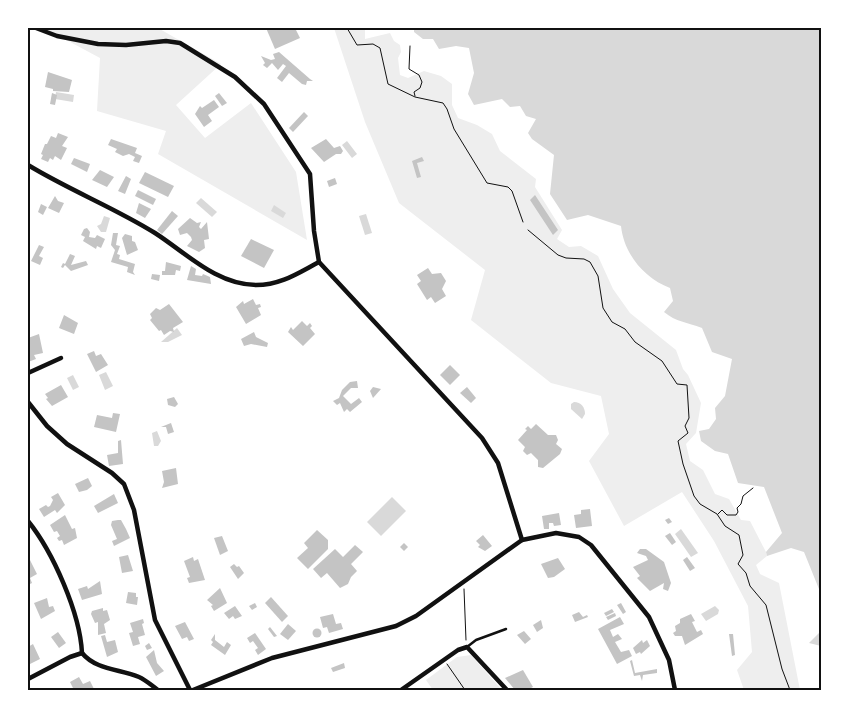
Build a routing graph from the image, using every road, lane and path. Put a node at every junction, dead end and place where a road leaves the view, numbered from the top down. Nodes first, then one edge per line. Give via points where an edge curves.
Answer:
1 (36, 28) edge
2 (347, 28) edge
3 (410, 46) dead end
4 (415, 97) junction
5 (28, 165) edge
6 (523, 222) dead end
7 (528, 230) dead end
8 (319, 262) junction
9 (61, 358) dead end
10 (28, 373) edge
11 (28, 402) edge
12 (753, 488) dead end
13 (717, 514) junction
14 (28, 521) edge
15 (522, 540) junction
16 (464, 583) junction
17 (506, 629) dead end
18 (468, 647) junction
19 (82, 653) junction
20 (444, 660) junction
21 (28, 679) edge
22 (158, 690) edge
23 (192, 690) edge
24 (400, 690) edge
25 (465, 690) edge
26 (507, 690) edge
27 (675, 690) edge
28 (790, 690) edge

1 - 8 street via 98,44 180,43 235,77 264,104 310,174
2 - 4 path via 357,45 373,44 380,48 388,84
3 - 4 path via 409,69 419,75 422,82 414,92
4 - 6 path via 443,103 454,129 487,183 508,187 512,191
5 - 8 street via 156,234 228,279 254,285 274,283
7 - 13 path via 558,255 590,262 598,276 603,308 612,322 662,361 677,384 687,385 689,418 685,426 688,433 678,440 683,464 694,496 700,504
8 - 15 street via 482,438 498,463
9 - 10 street
11 - 23 street via 46,426 67,444 124,484 134,510 155,620
12 - 13 path via 743,496 736,515 727,515 722,510
13 - 28 path via 725,526 739,535 743,556 738,564 766,605
14 - 19 street via 53,563 68,597
15 - 16 street
15 - 27 street via 556,533 579,537 591,545 649,617 669,660
16 - 18 path
16 - 23 street via 396,626 272,658
17 - 18 lane via 476,640
18 - 20 street
18 - 26 street
19 - 21 street
19 - 22 street via 101,666 137,676
20 - 24 street
20 - 25 path

